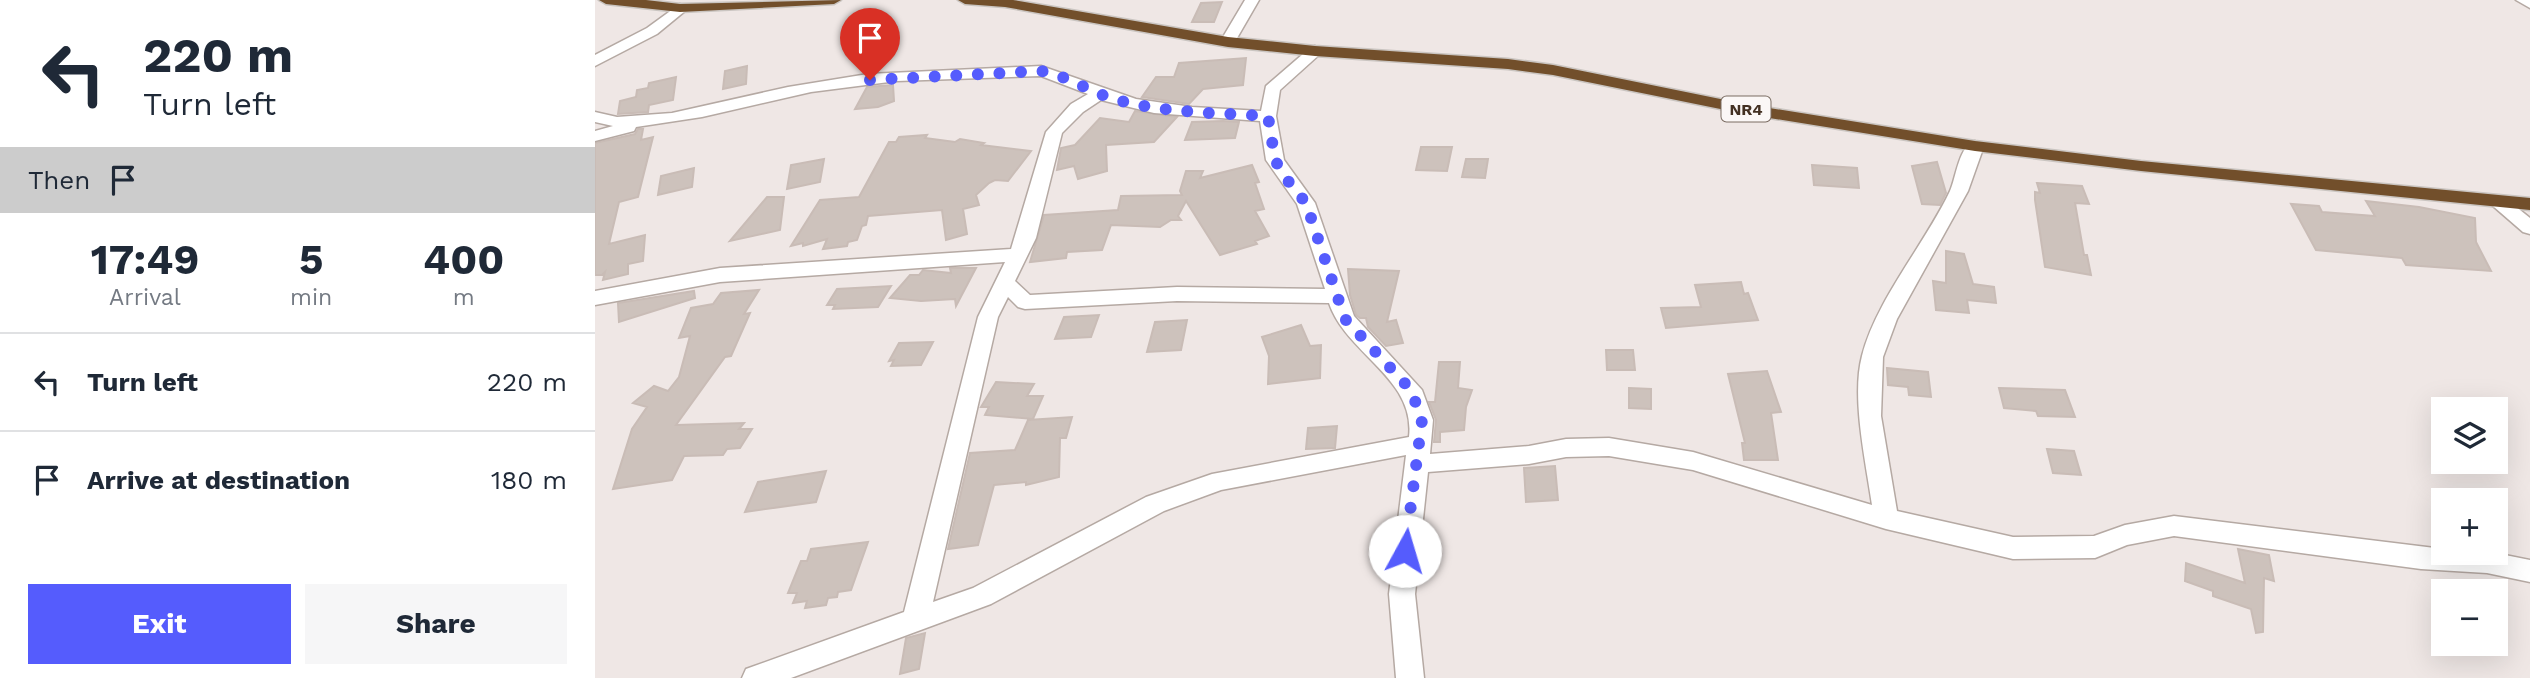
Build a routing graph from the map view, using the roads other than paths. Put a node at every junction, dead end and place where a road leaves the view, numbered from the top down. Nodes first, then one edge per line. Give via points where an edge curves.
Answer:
1 (606, 0) edge
2 (834, 0) edge
3 (965, 0) edge
4 (1252, 0) edge
5 (2523, 0) edge
6 (2530, 4) edge
7 (680, 8) junction
8 (1228, 42) junction
9 (1315, 51) junction
10 (595, 61) edge
11 (1101, 93) junction
12 (1268, 116) junction
13 (595, 117) edge
14 (661, 118) junction
15 (595, 136) edge
16 (1975, 146) junction
17 (2499, 202) junction
18 (2530, 204) edge
19 (2530, 228) edge
20 (1018, 256) junction
21 (1005, 283) junction
22 (1337, 296) junction
23 (595, 298) edge
24 (1417, 454) junction
25 (1886, 519) junction
26 (2530, 571) edge
27 (916, 619) junction
28 (756, 678) edge
29 (1410, 678) edge

1 - 7 highway
2 - 7 highway
3 - 8 highway, NR4
4 - 8 street
5 - 6 street
7 - 10 street via 652,31
8 - 9 highway, NR4
9 - 12 street via 1272,89
9 - 16 highway, NR4 via 1553,70 1745,109
11 - 12 street via 1174,111
11 - 14 street via 1062,75 997,72 845,82
11 - 20 street via 1077,108 1054,132
12 - 22 street via 1275,160 1306,203
13 - 14 street
14 - 15 street
16 - 17 highway, NR4
16 - 25 street via 1959,191 1887,318 1872,357 1870,416
17 - 18 highway, NR4
17 - 19 street
20 - 21 street
20 - 23 street via 720,275
21 - 22 street via 1024,302 1177,294
21 - 27 street via 988,317
22 - 24 street via 1345,319 1411,390 1422,420
24 - 25 street via 1529,455 1609,447 1693,461
24 - 27 street via 1220,481 1155,503 982,596
24 - 29 street via 1402,594
25 - 26 street via 2013,548 2095,547 2125,535 2174,526 2421,558 2487,562
27 - 28 street

